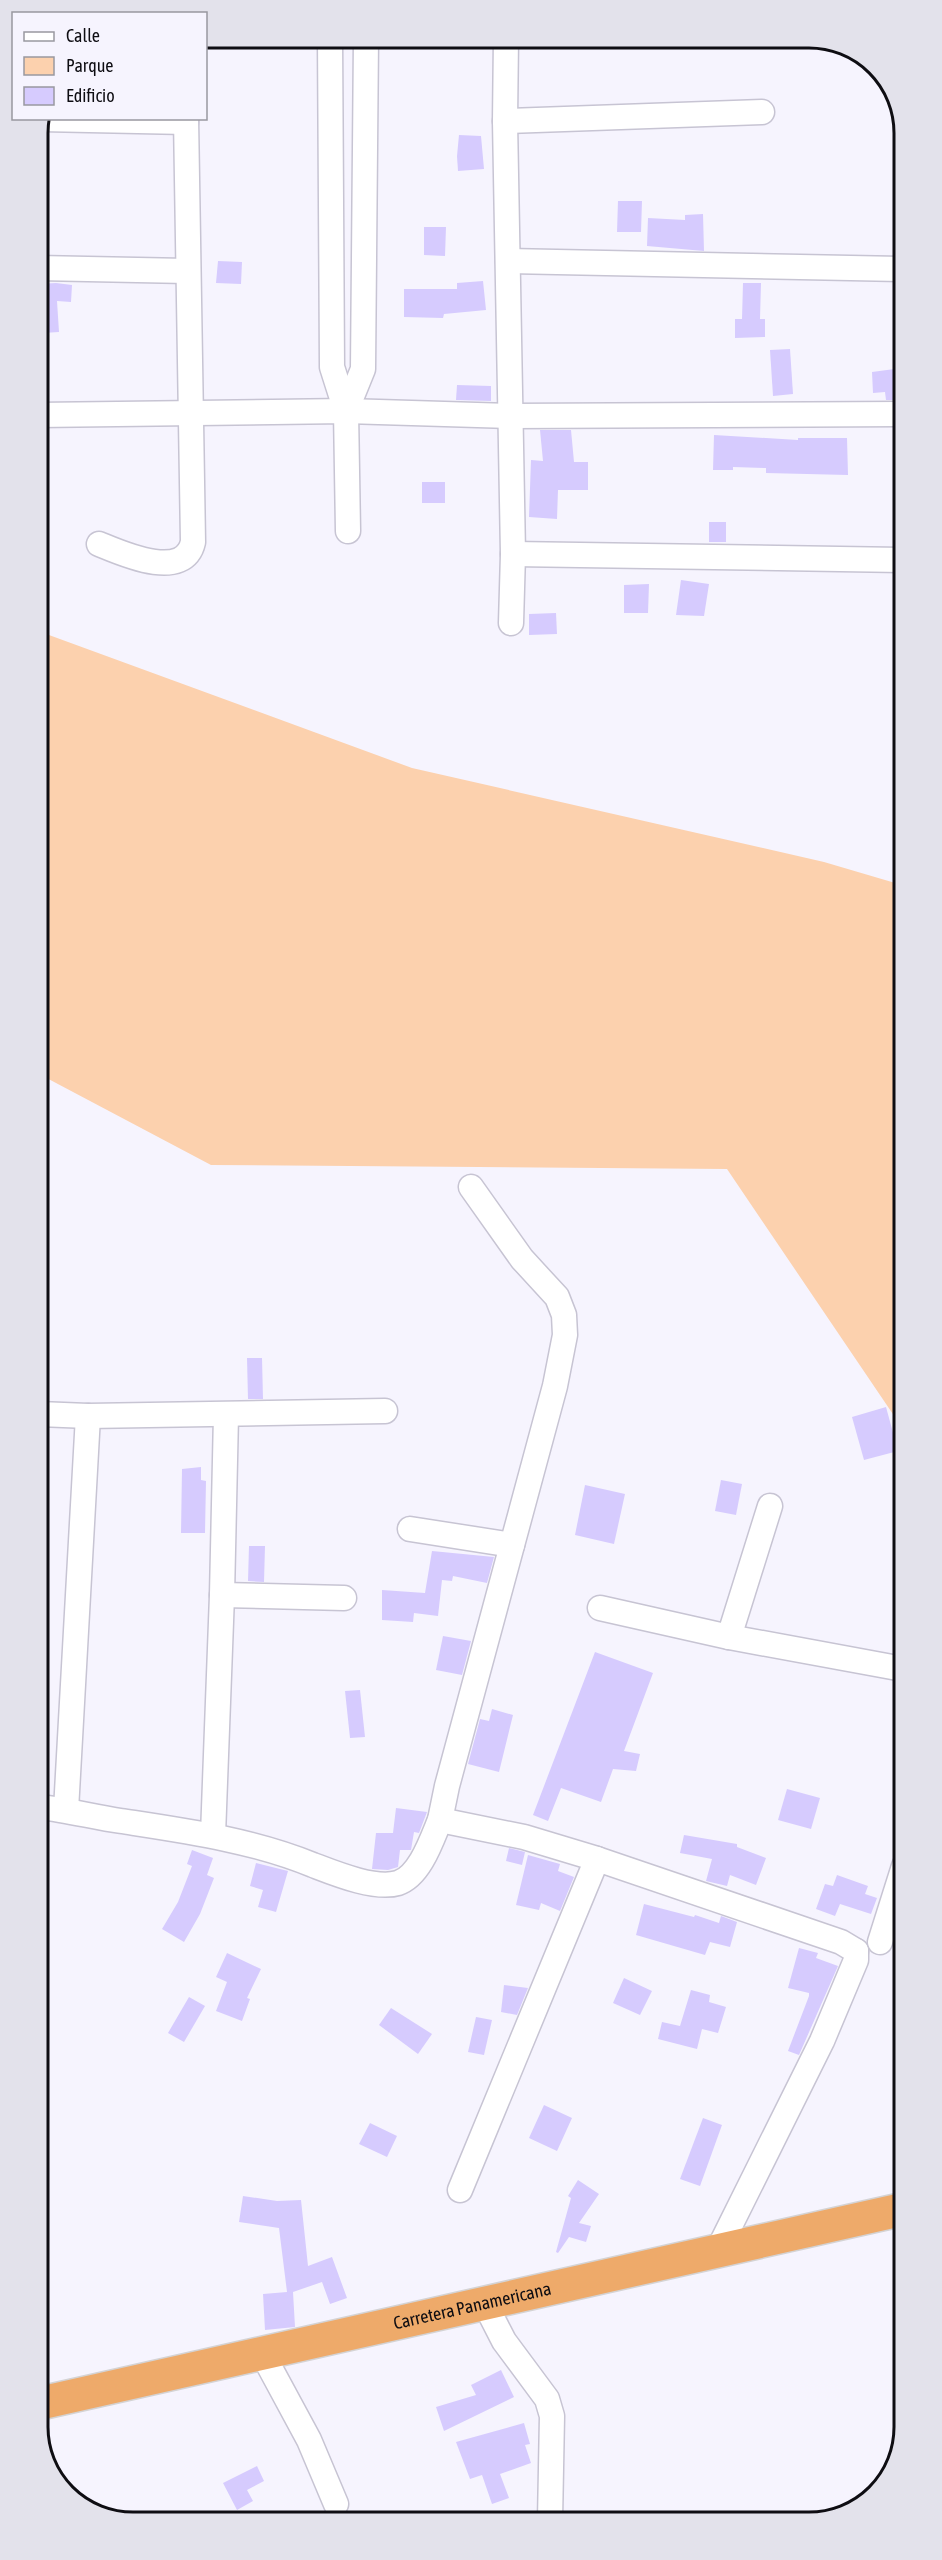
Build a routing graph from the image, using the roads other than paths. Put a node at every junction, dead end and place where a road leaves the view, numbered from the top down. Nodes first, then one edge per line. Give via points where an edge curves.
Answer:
1 (330, 48) edge
2 (366, 48) edge
3 (506, 48) edge
4 (762, 112) dead end
5 (186, 120) edge
6 (505, 121) junction
7 (508, 261) junction
8 (48, 268) edge
9 (894, 269) edge
10 (187, 271) junction
11 (345, 411) junction
12 (191, 414) junction
13 (894, 414) edge
14 (48, 416) edge
15 (511, 416) junction
16 (348, 531) dead end
17 (99, 544) dead end
18 (513, 554) junction
19 (894, 560) edge
20 (511, 623) dead end
21 (471, 1187) dead end
22 (385, 1411) dead end
23 (48, 1414) edge
24 (226, 1415) junction
25 (88, 1416) junction
26 (770, 1506) dead end
27 (410, 1529) dead end
28 (512, 1545) junction
29 (222, 1595) junction
30 (344, 1598) dead end
31 (600, 1608) dead end
32 (729, 1637) junction
33 (894, 1667) edge
34 (48, 1808) edge
35 (66, 1810) junction
36 (440, 1820) junction
37 (213, 1836) junction
38 (597, 1859) junction
39 (894, 1898) edge
40 (894, 1938) edge
41 (880, 1942) junction
42 (856, 1951) junction
43 (460, 2190) dead end
44 (894, 2211) edge
45 (718, 2250) junction
46 (484, 2302) junction
47 (262, 2353) junction
48 (48, 2401) edge
49 (336, 2504) dead end
50 (550, 2512) edge

1 - 11 street via 332,367
2 - 11 street via 363,369
3 - 6 street
4 - 6 street
5 - 10 street
6 - 7 street
7 - 9 street
7 - 15 street
8 - 10 street
10 - 12 street
11 - 12 street
11 - 15 street
11 - 16 street
12 - 14 street
12 - 17 street via 191,550 184,557 164,562 143,562
13 - 15 street
15 - 18 street
18 - 19 street
18 - 20 street
21 - 28 street via 522,1259 557,1297 564,1315 565,1335 555,1386
22 - 24 street
23 - 25 street
24 - 25 street
24 - 29 street
25 - 35 street
26 - 32 street
27 - 28 street
28 - 36 street
29 - 30 street
29 - 37 street
31 - 32 street
32 - 33 street
34 - 35 street
35 - 37 street
36 - 37 street via 410,1875 399,1883 387,1884 337,1875 278,1852
36 - 38 street via 524,1837
38 - 42 street via 840,1942
38 - 43 street
39 - 41 street
40 - 41 street
41 - 42 street
42 - 45 street via 856,1960 822,2041
44 - 45 highway, Carretera Panamericana
45 - 46 highway, Carretera Panamericana
46 - 47 highway, Carretera Panamericana
46 - 50 street via 504,2341 547,2398 552,2416
47 - 48 highway, Carretera Panamericana
47 - 49 street via 309,2440

